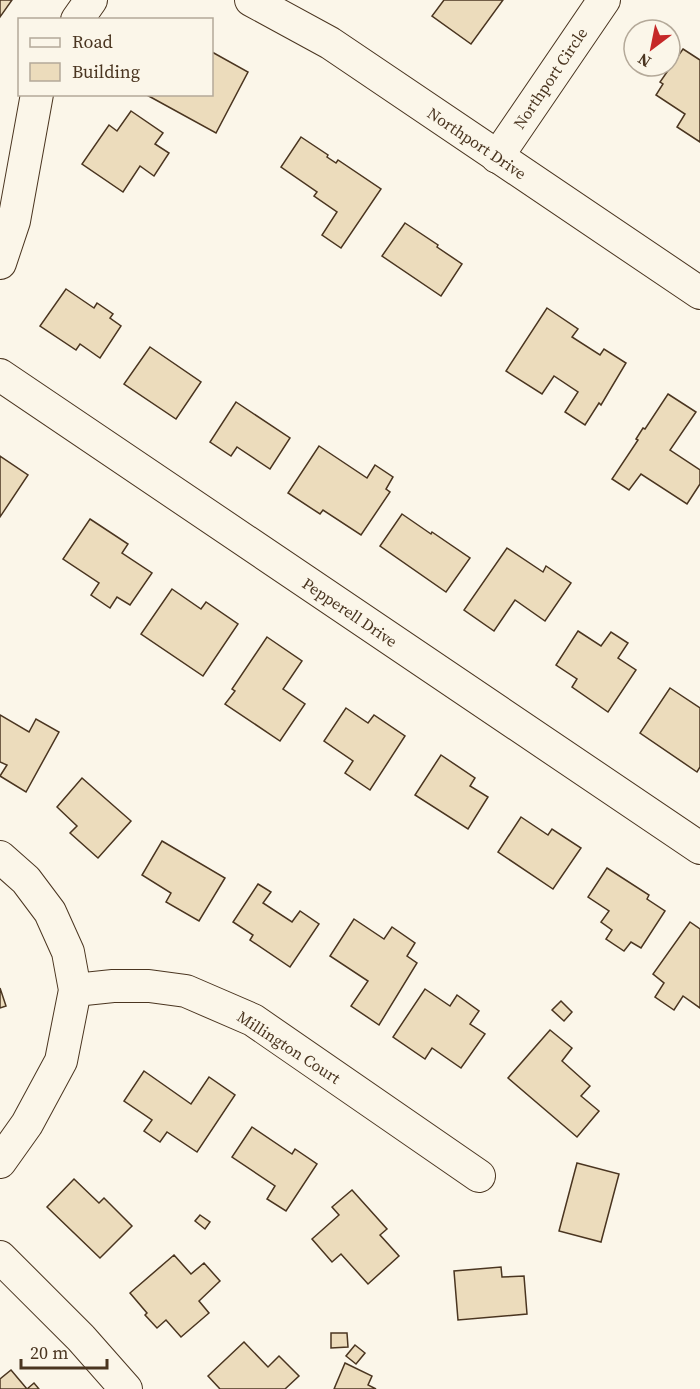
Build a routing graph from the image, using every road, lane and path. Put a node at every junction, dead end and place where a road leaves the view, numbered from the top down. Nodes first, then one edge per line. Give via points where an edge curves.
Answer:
1 (91, 0) edge
2 (251, 0) edge
3 (604, 0) edge
4 (78, 18) edge
5 (37, 96) edge
6 (497, 157) junction
7 (0, 264) edge
8 (700, 293) edge
9 (0, 375) edge
10 (700, 848) edge
11 (0, 857) edge
12 (75, 990) junction
13 (0, 1162) edge
14 (479, 1176) dead end
15 (0, 1257) edge
16 (126, 1389) edge

1 - 4 street
2 - 6 street, Northport Drive via 330,43
3 - 6 street, Northport Circle
5 - 7 street via 14,221
6 - 8 street, Northport Drive
9 - 10 street, Pepperell Drive
11 - 12 street via 26,880 50,912 68,952
12 - 13 street via 61,1061 27,1124
12 - 14 street, Millington Court via 149,986 186,991 253,1020
15 - 16 street

